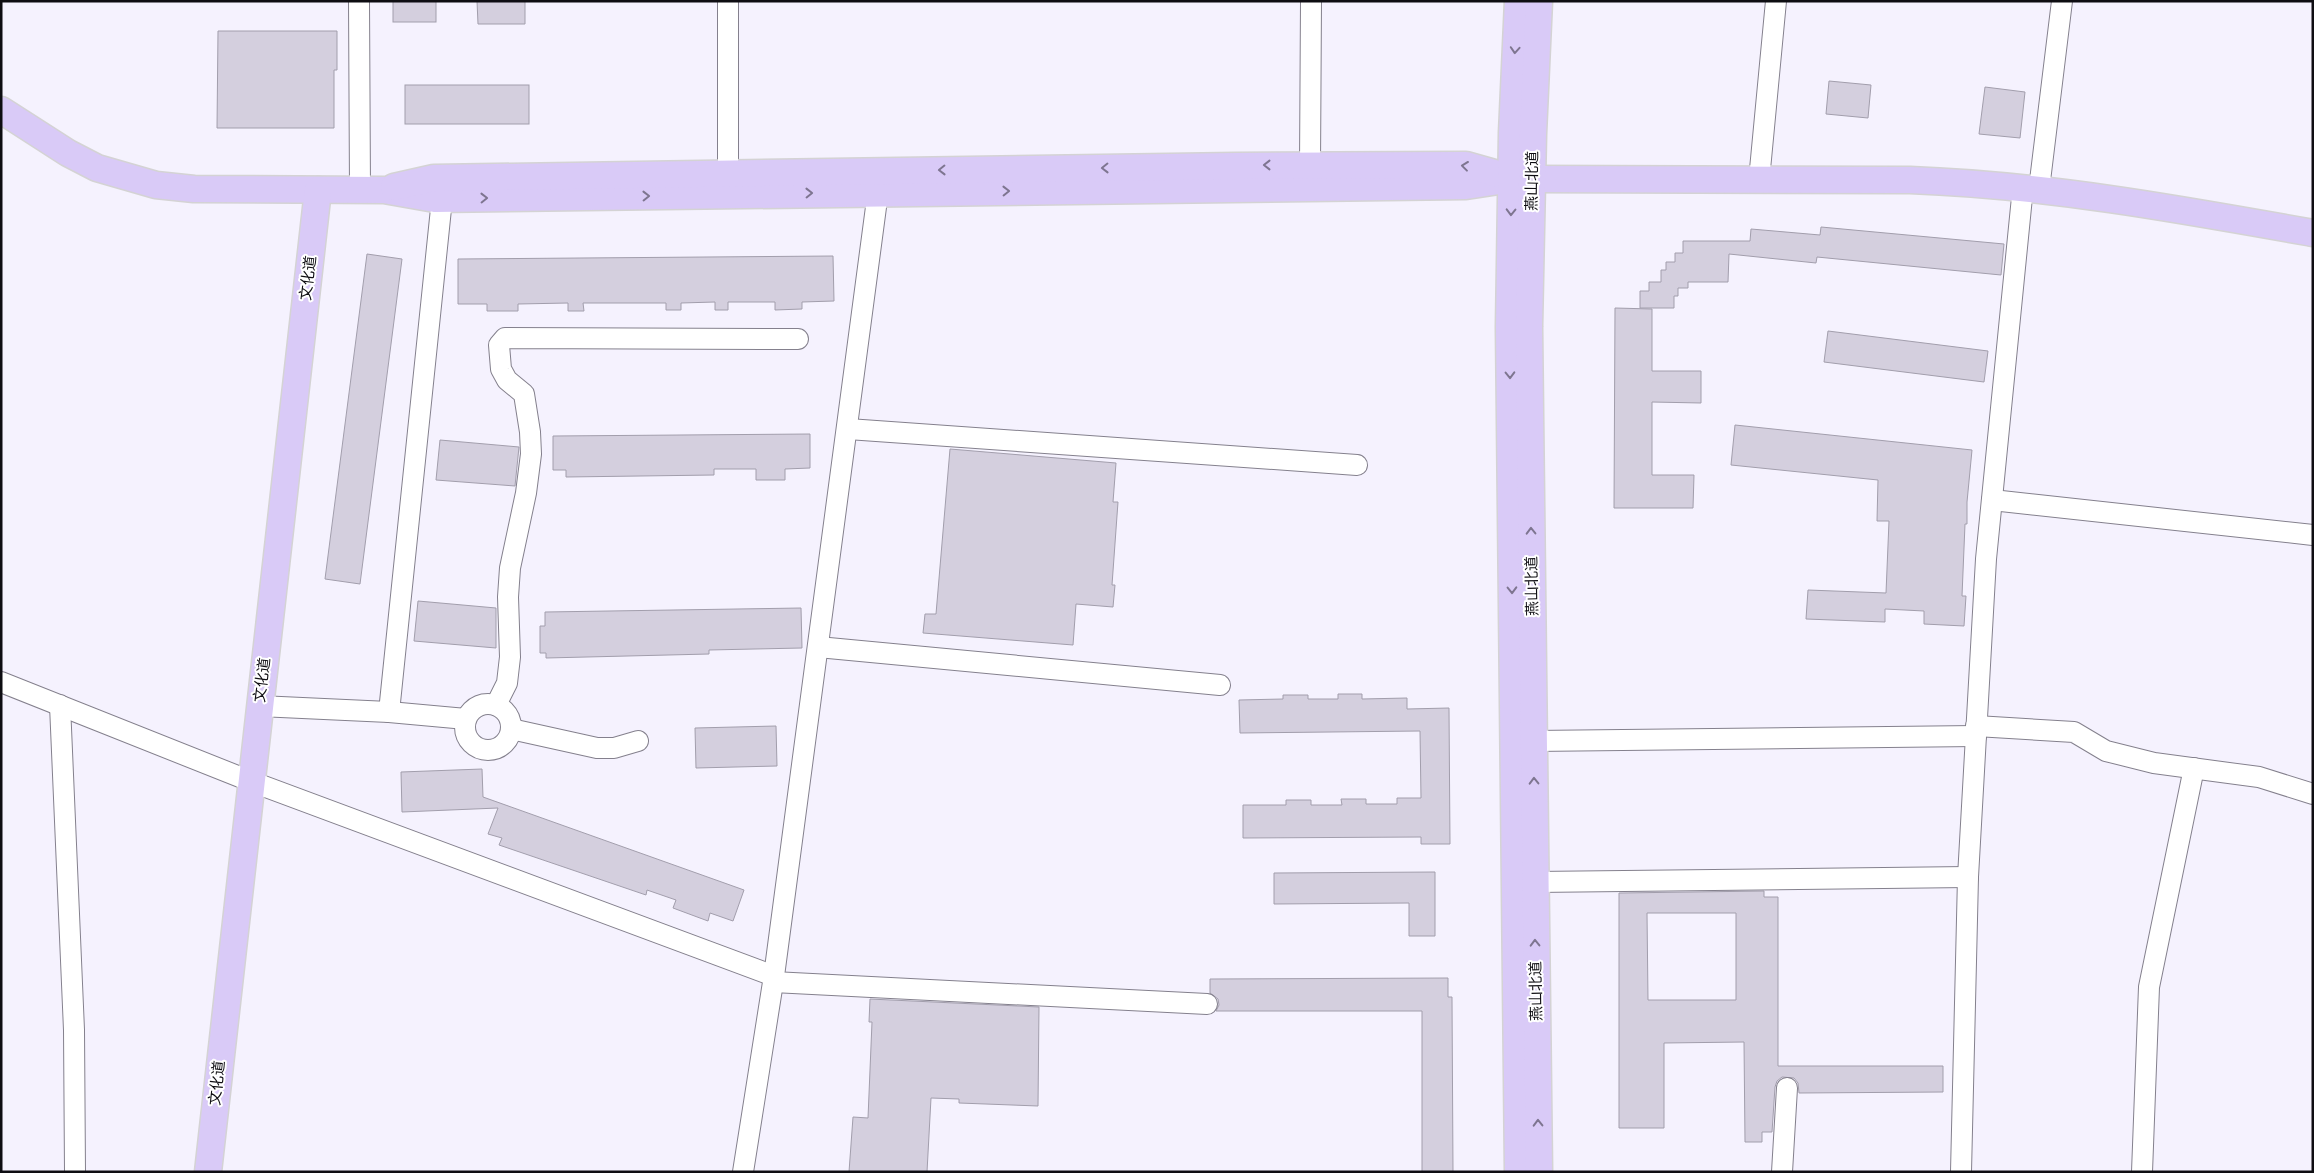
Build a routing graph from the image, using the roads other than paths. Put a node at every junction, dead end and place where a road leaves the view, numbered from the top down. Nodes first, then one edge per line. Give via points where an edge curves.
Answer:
1 (359, 1) edge
2 (728, 1) edge
3 (1311, 1) edge
4 (1518, 1) edge
5 (1539, 1) edge
6 (1776, 1) edge
7 (2062, 1) edge
8 (1, 110) edge
9 (1310, 165) junction
10 (728, 173) junction
11 (1522, 179) junction
12 (1759, 180) junction
13 (2031, 188) junction
14 (318, 190) junction
15 (372, 190) junction
16 (878, 192) junction
17 (442, 199) junction
18 (2313, 233) edge
19 (798, 339) dead end
20 (848, 429) junction
21 (1357, 465) dead end
22 (1992, 500) junction
23 (2313, 535) edge
24 (818, 647) junction
25 (1, 682) edge
26 (1220, 685) dead end
27 (60, 705) junction
28 (496, 705) junction
29 (259, 706) junction
30 (389, 712) junction
31 (466, 719) junction
32 (511, 729) junction
33 (1976, 731) junction
34 (638, 741) dead end
35 (1533, 741) junction
36 (2194, 768) junction
37 (250, 781) junction
38 (2313, 794) edge
39 (1968, 877) junction
40 (1535, 882) junction
41 (774, 979) junction
42 (1207, 1004) dead end
43 (1787, 1088) dead end
44 (75, 1172) edge
45 (208, 1172) edge
46 (743, 1172) edge
47 (1518, 1172) edge
48 (1539, 1172) edge
49 (1782, 1172) edge
50 (1961, 1172) edge
51 (2142, 1172) edge

1 - 15 street
2 - 10 street
3 - 9 street
4 -> 11 main road, 燕山北道 via 1514,58
5 - 11 main road, 燕山北道
6 - 12 street
7 - 13 street
8 - 14 main road via 97,168 156,185 194,189
9 -> 10 main road
11 -> 9 main road via 1466,164
10 - 15 main road via 434,178
11 - 12 main road
16 -> 11 main road via 1466,186
35 -> 11 main road, 燕山北道 via 1530,327
11 -> 47 main road, 燕山北道 via 1509,347
12 - 13 main road via 1910,180
13 - 18 main road
13 - 22 street
14 - 15 main road
14 - 29 main road, 文化道
15 - 17 main road
17 -> 16 main road
16 - 20 street
17 - 30 street
19 - 28 street via 505,338 499,345 500,369 507,380 524,394 531,454 510,568 507,683
20 - 21 street
20 - 24 street
22 - 23 street
22 - 33 street
24 - 26 street
24 - 41 street
25 - 27 street
27 - 37 street
27 - 44 street via 74,1030
28 - 31 street via 480,706
28 - 32 street via 509,717
29 - 30 street
29 - 37 main road, 文化道
30 - 31 street
31 - 32 street via 470,741 482,749 499,747 506,742
32 - 34 street via 596,748 614,748
33 - 35 street
33 - 36 street via 2074,732 2106,751 2154,763
33 - 39 street
40 -> 35 main road, 燕山北道
36 - 38 street via 2259,777
36 - 51 street via 2149,987
37 - 41 street
37 - 45 main road, 文化道
39 - 40 street
39 - 50 street
48 -> 40 main road, 燕山北道
41 - 42 street
41 - 46 street
43 - 49 street

